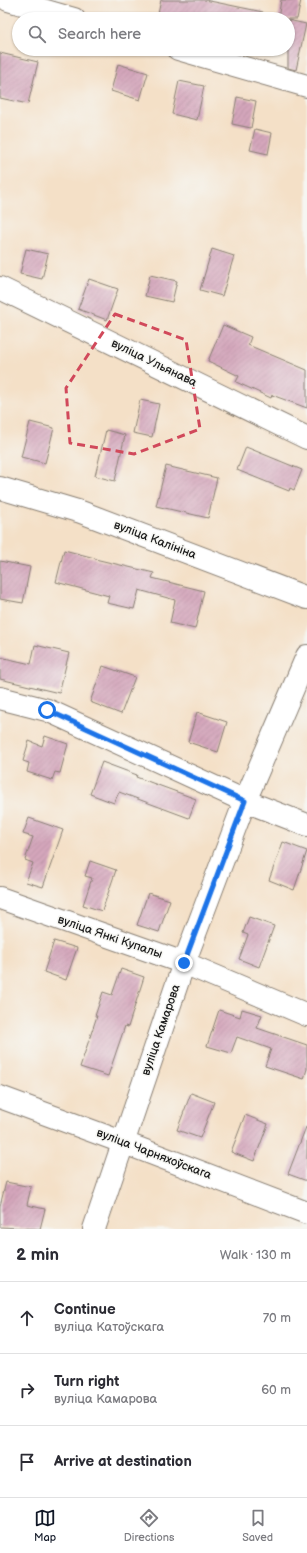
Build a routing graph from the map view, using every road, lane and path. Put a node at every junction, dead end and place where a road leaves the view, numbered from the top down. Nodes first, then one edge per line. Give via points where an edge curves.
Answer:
1 (8, 0) edge
2 (50, 12) edge
3 (202, 56) edge
4 (307, 86) edge
5 (0, 288) edge
6 (307, 438) edge
7 (0, 488) edge
8 (307, 598) edge
9 (307, 656) edge
10 (0, 698) edge
11 (245, 801) junction
12 (307, 825) edge
13 (0, 898) edge
14 (184, 963) junction
15 (307, 1015) edge
16 (0, 1097) edge
17 (122, 1142) junction
18 (307, 1213) edge
19 (94, 1229) edge

1 - 2 street
3 - 4 street
5 - 6 street, вуліца Ульянава
7 - 8 street, вуліца Калініна via 81,512
9 - 11 street, вуліца Камарова
10 - 11 street via 47,710
11 - 12 street
11 - 14 street, вуліца Камарова
13 - 14 street, вуліца Янкі Купалы
14 - 15 street, вуліца Янкі Купалы
14 - 17 street, вуліца Камарова
16 - 17 street, вуліца Чарняхоўскага
17 - 18 street, вуліца Чарняхоўскага
17 - 19 street, вуліца Камарова

